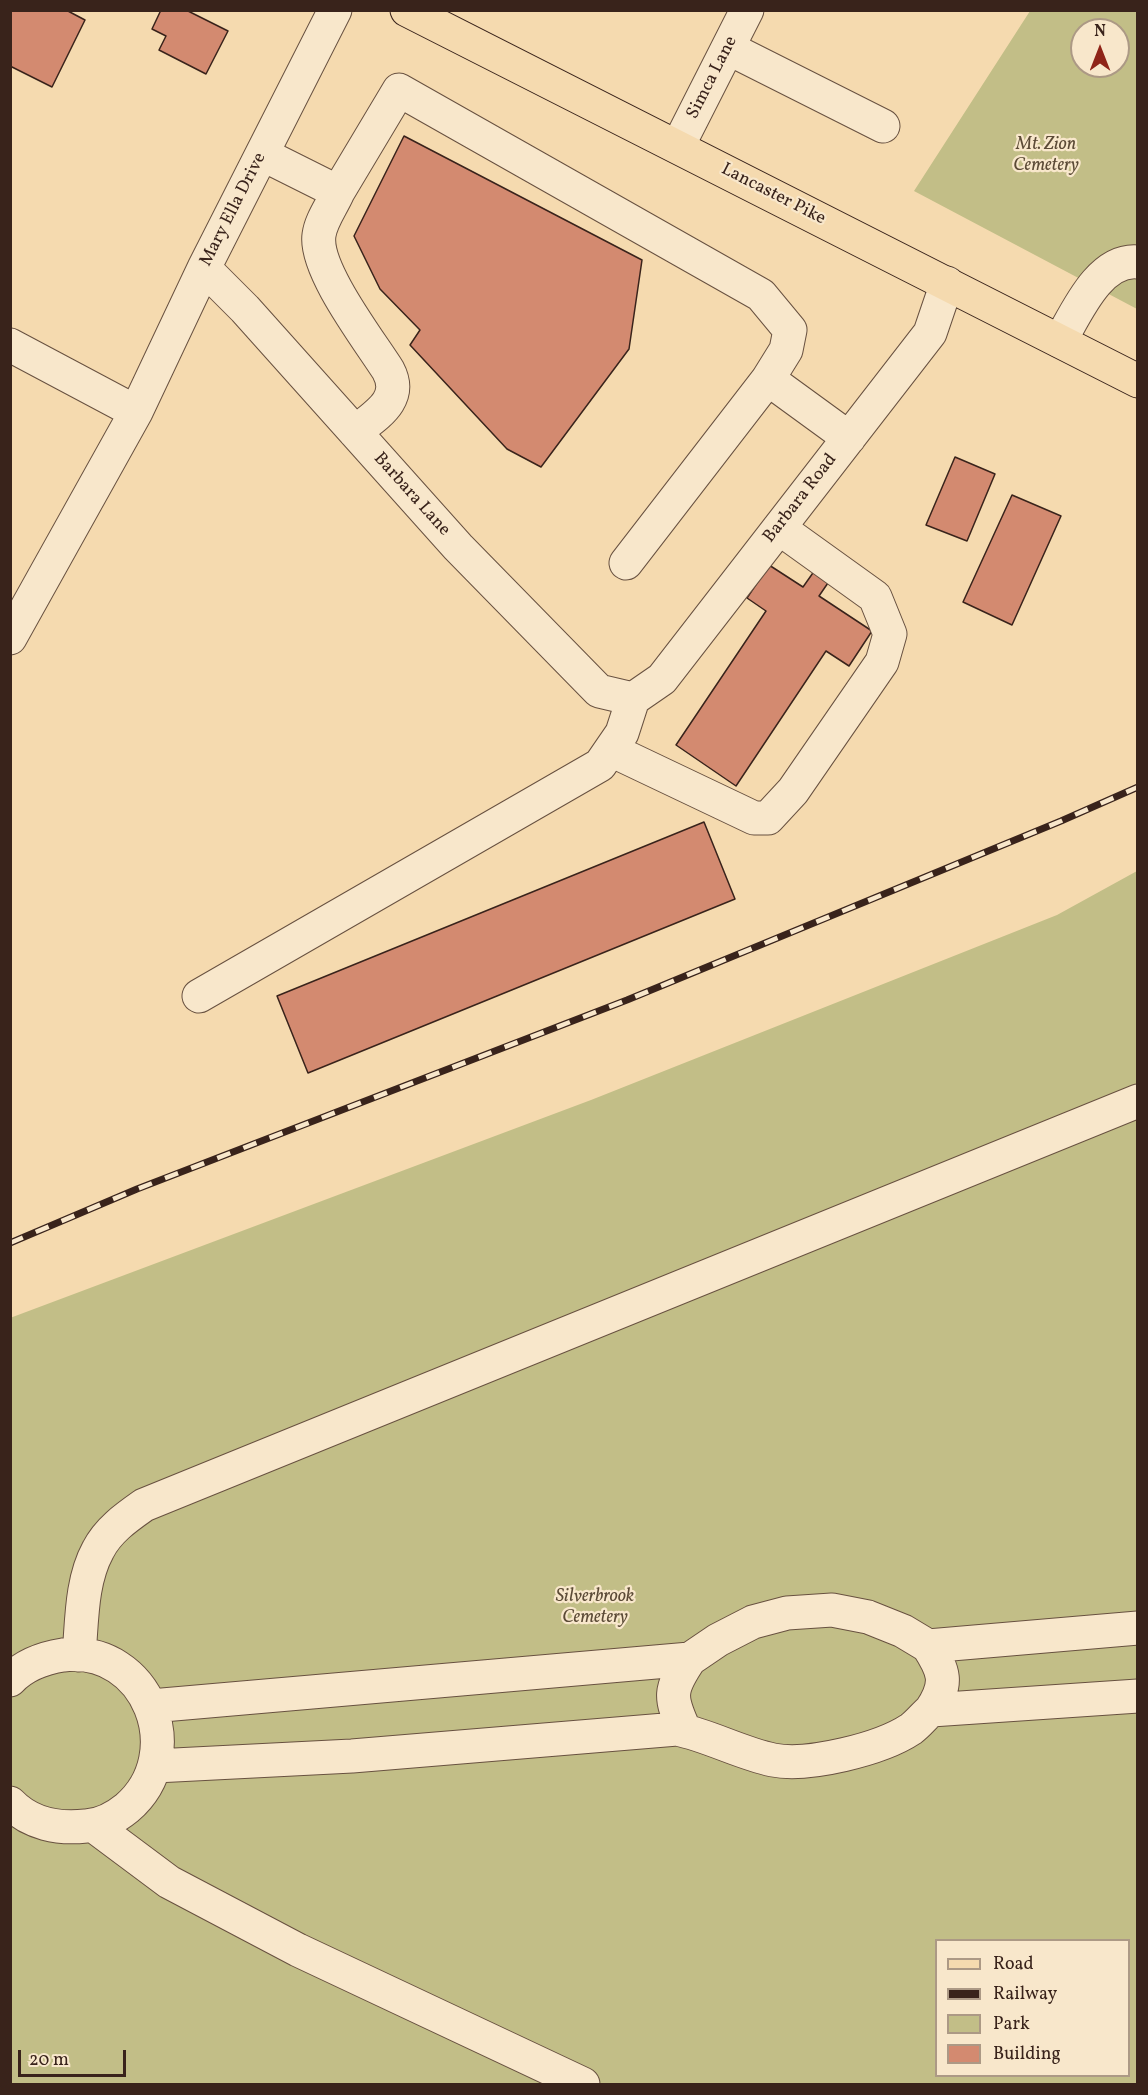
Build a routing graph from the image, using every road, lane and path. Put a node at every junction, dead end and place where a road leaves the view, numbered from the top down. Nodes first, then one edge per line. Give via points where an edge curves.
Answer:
1 (335, 10) edge
2 (747, 10) edge
3 (421, 14) edge
4 (728, 48) junction
5 (883, 126) dead end
6 (678, 146) junction
7 (262, 154) junction
8 (338, 192) junction
9 (1137, 262) edge
10 (204, 268) junction
11 (947, 283) junction
12 (1059, 341) junction
13 (10, 345) edge
14 (768, 379) junction
15 (1137, 381) edge
16 (136, 411) junction
17 (355, 432) junction
18 (849, 438) junction
19 (779, 528) junction
20 (626, 563) dead end
21 (10, 638) edge
22 (633, 699) junction
23 (610, 750) junction
24 (199, 996) dead end
25 (1137, 1101) edge
26 (1137, 1628) edge
27 (928, 1646) junction
28 (79, 1655) junction
29 (690, 1659) junction
30 (10, 1680) edge
31 (1137, 1696) edge
32 (151, 1706) junction
33 (931, 1710) junction
34 (685, 1731) junction
35 (154, 1766) junction
36 (10, 1803) edge
37 (25, 1821) edge
38 (94, 1826) junction
39 (584, 2085) edge

1 - 7 street, Mary Ella Drive
2 - 4 street, Simca Lane
3 - 6 main road, Lancaster Pike
4 - 5 street
4 - 6 street, Simca Lane
6 - 11 main road, Lancaster Pike
7 - 8 street
7 - 10 street, Mary Ella Drive
8 - 14 street via 399,90 761,295 790,330 786,350
8 - 17 street via 323,222 319,250 336,290 388,370 394,388 384,409
9 - 12 street via 1130,261 1102,275
10 - 16 street, Mary Ella Drive
10 - 17 street, Barbara Lane
11 - 12 main road, Lancaster Pike
11 - 18 street, Barbara Road via 930,333
12 - 15 main road, Lancaster Pike
13 - 16 street
14 - 18 street
14 - 20 street
16 - 21 street, Mary Ella Drive
17 - 22 street, Barbara Lane via 458,547 599,691
18 - 19 street, Barbara Road
19 - 22 street, Barbara Road via 662,679
19 - 23 street via 875,597 890,634 882,662 792,791 768,818 754,818
22 - 23 street via 622,734
23 - 24 street via 600,765
25 - 28 street via 144,1505 110,1532 98,1549 85,1592
26 - 27 street
27 - 29 street via 903,1630 868,1617 832,1610 787,1613 753,1622
27 - 33 street via 940,1664 942,1680 940,1696
28 - 30 street via 51,1657 32,1664
28 - 32 street via 123,1671
29 - 32 street
29 - 34 street via 674,1691 674,1708
31 - 33 street
32 - 35 street via 158,1729
33 - 34 street via 911,1729 884,1743 810,1761 774,1760
34 - 35 street via 352,1756
35 - 38 street via 138,1799 118,1815
36 - 37 street
37 - 38 street via 65,1829
38 - 39 street via 169,1882 298,1950

